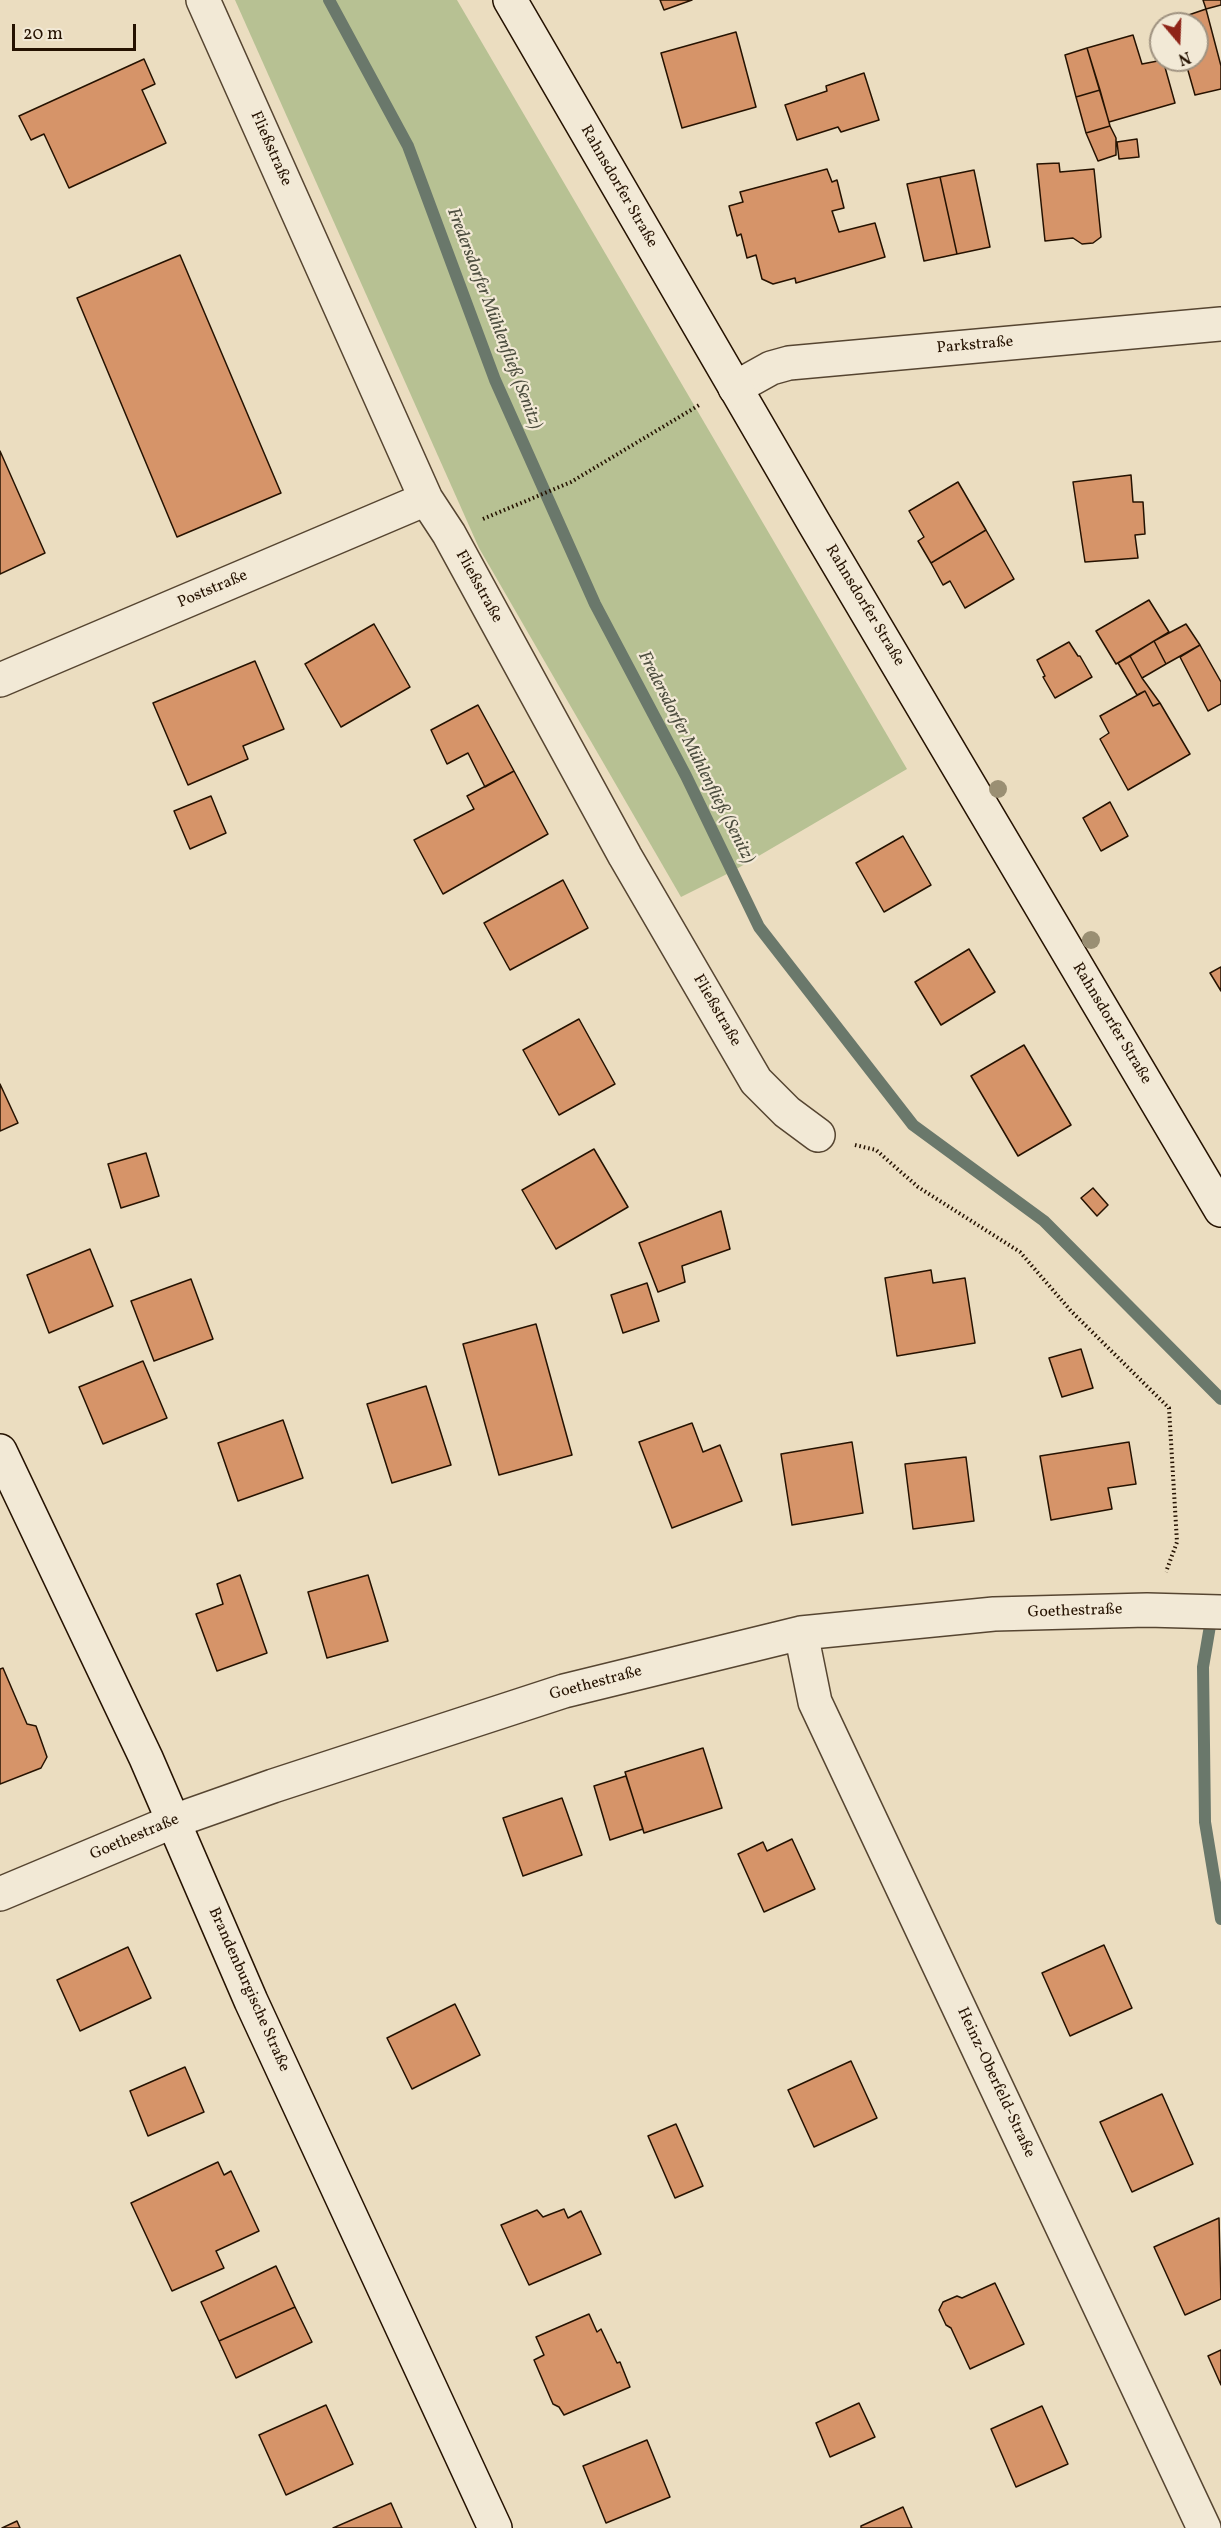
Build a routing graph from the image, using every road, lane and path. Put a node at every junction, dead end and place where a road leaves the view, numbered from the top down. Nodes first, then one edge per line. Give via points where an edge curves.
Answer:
1 (203, 0) edge
2 (510, 0) edge
3 (1221, 324) edge
4 (735, 388) junction
5 (701, 405) dead end
6 (426, 499) junction
7 (509, 508) dead end
8 (0, 680) edge
9 (818, 1135) joint
10 (1221, 1210) edge
11 (0, 1451) edge
12 (1147, 1610) junction
13 (1221, 1612) edge
14 (801, 1633) junction
15 (174, 1821) junction
16 (0, 1893) edge
17 (495, 2528) edge
18 (1204, 2528) edge

1 - 6 street, Fließstraße
2 - 4 street, Rahnsdorfer Straße
3 - 4 street, Parkstraße via 789,363 771,368
4 - 10 street, Rahnsdorfer Straße
5 - 7 path via 572,482
6 - 8 street, Poststraße
6 - 9 street, Fließstraße via 756,1081 787,1112
9 - 12 path via 876,1150 918,1187 1020,1252 1071,1311 1169,1408 1177,1542 1169,1568
11 - 15 street, Brandenburgische Straße
12 - 13 street, Goethestraße
12 - 14 street, Goethestraße via 994,1614
14 - 15 street, Goethestraße via 564,1691
14 - 18 street, Heinz-Oberfeld-Straße via 815,1702
15 - 16 street, Goethestraße
15 - 17 street, Brandenburgische Straße via 256,2011

